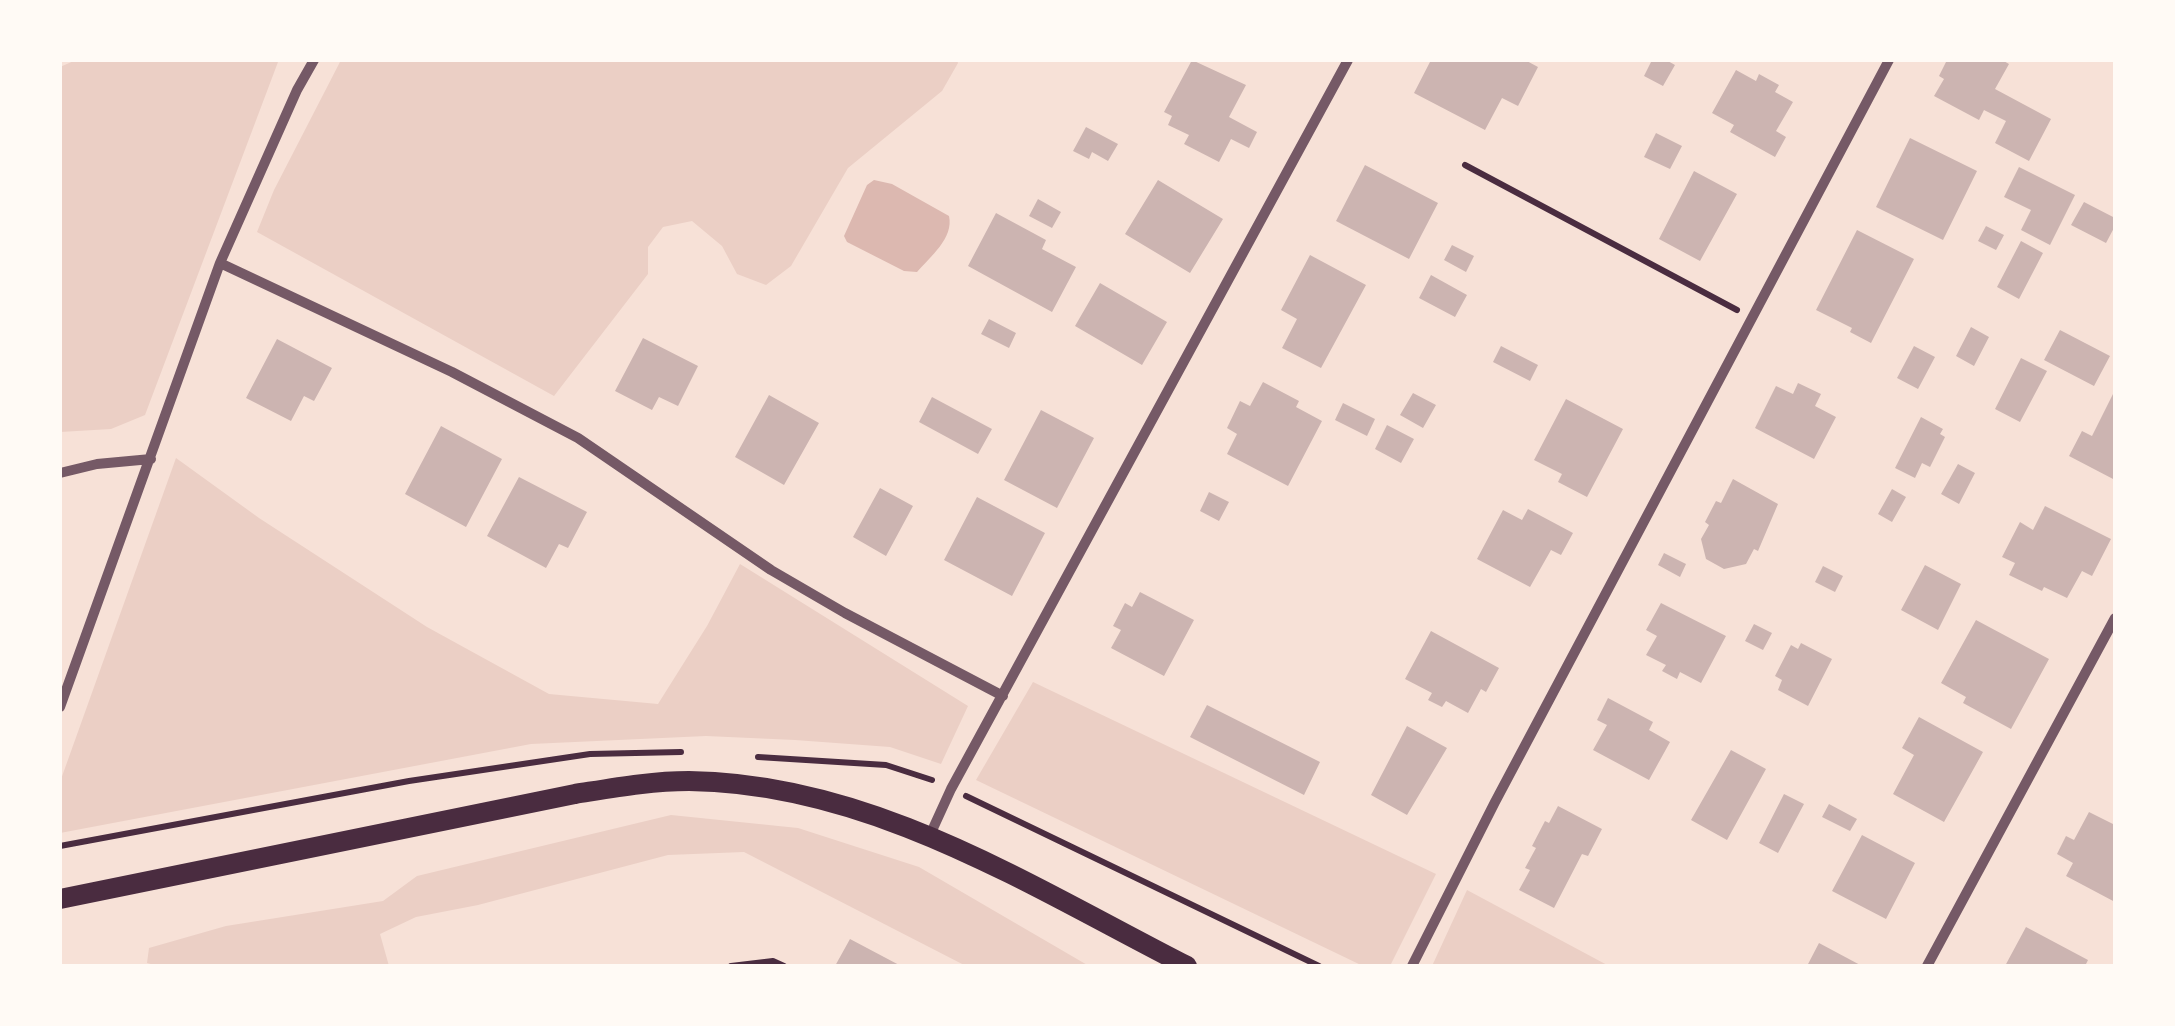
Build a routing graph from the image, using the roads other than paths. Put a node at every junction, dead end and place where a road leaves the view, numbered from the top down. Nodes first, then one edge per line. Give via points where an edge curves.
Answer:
1 (314, 60) edge
2 (1348, 60) edge
3 (1888, 60) edge
4 (220, 263) junction
5 (151, 459) junction
6 (60, 473) edge
7 (2115, 618) edge
8 (1003, 696) junction
9 (60, 707) edge
10 (930, 836) junction
11 (60, 900) edge
12 (1187, 966) edge
13 (1412, 966) edge
14 (1927, 966) edge

1 - 4 street
2 - 8 street
3 - 13 street
4 - 5 street
4 - 8 street via 578,438 771,570
5 - 6 street
5 - 9 street
7 - 14 street
8 - 10 street
10 - 11 main road via 864,811 766,788 686,781 488,810
10 - 12 main road

